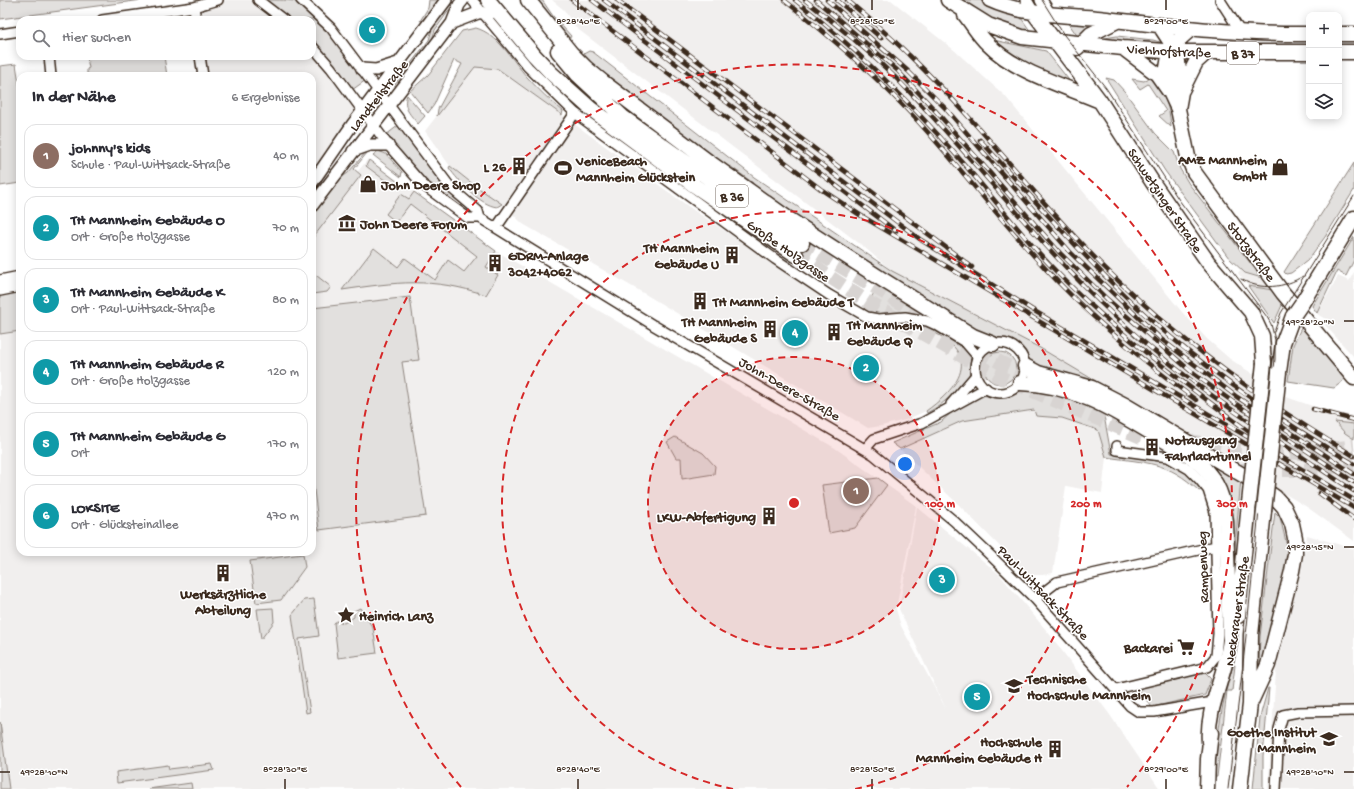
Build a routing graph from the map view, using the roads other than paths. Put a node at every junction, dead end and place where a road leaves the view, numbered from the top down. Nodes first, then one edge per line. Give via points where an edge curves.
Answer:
1 (218, 0) edge
2 (258, 0) edge
3 (301, 0) edge
4 (446, 0) edge
5 (462, 0) edge
6 (472, 0) edge
7 (518, 0) edge
8 (528, 0) edge
9 (948, 0) edge
10 (991, 0) edge
11 (1220, 0) edge
12 (1033, 4) edge
13 (486, 6) edge
14 (194, 7) junction
15 (960, 9) junction
16 (130, 16) edge
17 (195, 16) edge
18 (279, 16) edge
19 (1117, 21) junction
20 (452, 23) junction
21 (1160, 26) junction
22 (1191, 29) junction
23 (1240, 31) junction
24 (16, 32) edge
25 (0, 34) edge
26 (1306, 34) edge
27 (1342, 34) edge
28 (1354, 34) edge
29 (1054, 41) junction
30 (1080, 44) junction
31 (1123, 48) junction
32 (1174, 49) junction
33 (316, 51) edge
34 (1306, 52) edge
35 (1342, 52) edge
36 (1354, 52) edge
37 (1206, 53) junction
38 (50, 60) edge
39 (201, 60) edge
40 (399, 62) junction
41 (1071, 62) junction
42 (362, 70) junction
43 (51, 72) edge
44 (202, 72) edge
45 (377, 90) junction
46 (1175, 92) junction
47 (1100, 101) junction
48 (389, 105) junction
49 (362, 111) junction
50 (575, 113) junction
51 (373, 125) junction
52 (388, 145) junction
53 (353, 151) junction
54 (316, 177) edge
55 (316, 201) edge
56 (480, 218) junction
57 (1354, 218) edge
58 (496, 228) junction
59 (16, 278) edge
60 (0, 281) edge
61 (16, 287) edge
62 (0, 290) edge
63 (993, 344) junction
64 (978, 357) junction
65 (1025, 366) junction
66 (976, 375) junction
67 (1354, 378) edge
68 (1020, 383) junction
69 (986, 388) junction
70 (944, 410) junction
71 (1117, 446) dead end
72 (865, 449) junction
73 (1249, 503) joint
74 (1216, 546) junction
75 (1035, 599) junction
76 (1116, 689) junction
77 (1250, 704) junction
78 (1213, 705) junction
79 (1354, 711) edge
80 (1209, 742) junction
81 (1207, 789) edge
82 (1240, 789) edge
83 (1276, 789) edge

1 - 14 street
2 - 18 street
3 - 42 street, John-Deere-Straße via 328,24
4 - 40 street, Landteilstraße
5 - 20 street, Landteilstraße
6 - 13 street, Große Holzgasse
7 - 13 main road, B 36 via 578,76 624,118 696,169 799,249 695,186 591,109 534,55 500,12
8 - 63 main road via 586,68 709,162 790,220 972,336
9 - 15 main road, B 37
10 - 12 main road, B 37 via 1012,8
11 - 23 street
12 - 19 main road, Viehhofstraße / B 37 via 1049,14
12 - 29 main road, Schwetzinger Straße
13 - 20 street
13 - 50 street, Große Holzgasse via 528,67
14 - 16 street
14 - 17 street
15 - 29 main road, B 37 via 988,25 1012,34
15 - 47 main road via 988,45 1002,55 1034,74
19 - 21 main road, Viehhofstraße / B 37
19 - 30 main road via 1091,34
20 - 48 street, Landteilstraße
21 - 22 main road, Viehhofstraße / B 37
21 - 32 main road
22 - 23 main road, Viehhofstraße / B 37
22 - 32 main road
23 - 26 main road, Viehhofstraße / B 37
24 - 25 street
27 - 28 main road
29 - 30 main road, Viehhofstraße / B 37
29 - 41 main road, Schwetzinger Straße
30 - 31 main road, Viehhofstraße / B 37
30 - 41 main road
31 - 32 main road, Viehhofstraße / B 37
31 - 46 main road via 1157,74
32 - 37 main road, Viehhofstraße / B 37
32 - 46 main road, Stotzstraße via 1167,63
33 - 49 street, John-Deere-Straße
34 - 37 main road, Viehhofstraße / B 37
35 - 36 main road
37 - 46 main road via 1196,62
38 - 43 street
39 - 44 street
40 - 42 street via 376,70
40 - 45 street, Landteilstraße
41 - 47 main road, Schwetzinger Straße
42 - 45 street, John-Deere-Straße
45 - 48 street, John-Deere-Straße
45 - 49 street, Landteilstraße
46 - 67 main road, Stotzstraße via 1188,157 1201,184 1283,293
47 - 73 main road, Schwetzinger Straße, bridge via 1152,183 1208,262 1257,323 1264,345 1264,363
48 - 51 street, Landteilstraße
48 - 56 street, John-Deere-Straße via 451,188 478,211
49 - 51 street, John-Deere-Straße
49 - 54 street, Landteilstraße
50 - 58 street
50 - 64 street, Große Holzgasse via 750,241 835,299 867,318 915,318 938,326 966,343
51 - 52 street, John-Deere-Straße
51 - 53 street, Landteilstraße
52 - 53 street via 370,145
52 - 56 street, John-Deere-Straße via 423,185 468,218
53 - 55 street, Landteilstraße
56 - 58 street, John-Deere-Straße
57 - 77 main road, Neckarauer Straße, bridge via 1293,316 1283,343 1251,635
58 - 72 street, John-Deere-Straße via 653,325
59 - 60 street
61 - 62 street
63 - 64 street
63 - 65 street via 1015,347 1020,352
64 - 66 street
65 - 68 street
65 - 77 main road via 1038,373 1086,386 1125,405 1246,477 1275,497 1284,507 1292,524 1295,554 1271,654
66 - 69 street
66 - 70 street
68 - 69 street via 1015,388 1000,393
68 - 78 main road via 1048,385 1107,406 1187,454 1200,463 1214,480 1224,503 1226,522 1230,640 1228,657
69 - 70 street
70 - 72 street via 922,423 874,439
71 - 74 street, Rampenweg via 1117,450 1168,458 1200,478 1208,490 1215,512
72 - 75 street, Paul-Wittsack-Straße via 954,521
73 - 80 main road, Neckarauer Straße via 1233,656
74 - 75 street via 1057,582
74 - 76 street, Rampenweg via 1216,656 1207,666
75 - 76 street, Paul-Wittsack-Straße
76 - 78 street, Paul-Wittsack-Straße via 1130,706 1139,712 1207,703
77 - 82 main road, Neckarauer Straße
78 - 80 main road via 1208,728
79 - 83 street via 1298,712 1283,715 1279,729
80 - 81 main road, Neckarauer Straße

